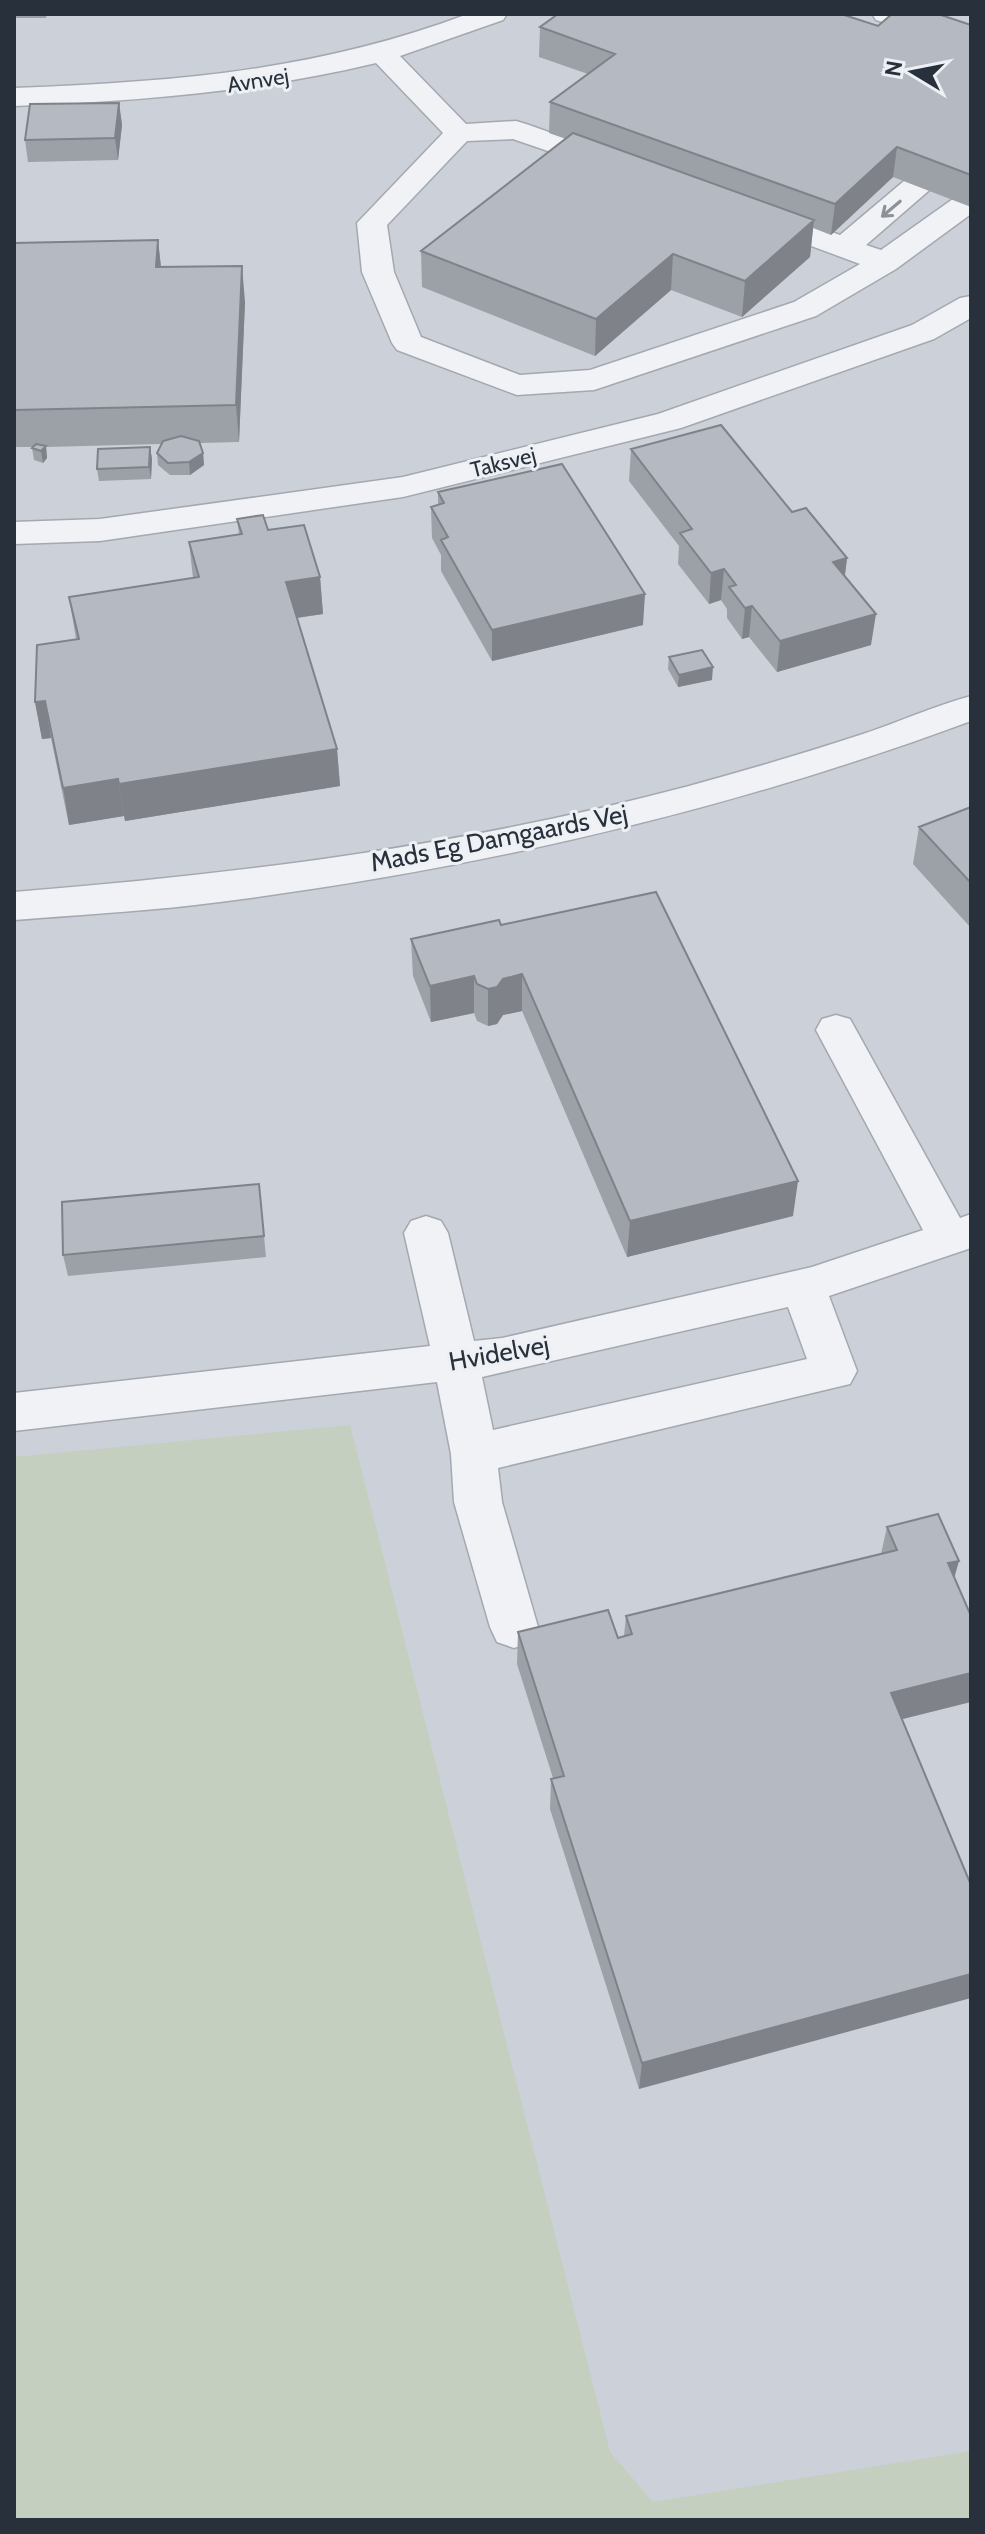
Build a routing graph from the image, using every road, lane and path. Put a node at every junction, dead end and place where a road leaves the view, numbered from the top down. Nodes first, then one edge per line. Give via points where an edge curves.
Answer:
1 (493, 14) edge
2 (886, 14) edge
3 (971, 42) edge
4 (383, 54) junction
5 (14, 97) edge
6 (459, 133) junction
7 (971, 139) edge
8 (636, 173) edge
9 (971, 200) edge
10 (725, 204) edge
11 (850, 235) junction
12 (885, 262) junction
13 (971, 305) edge
14 (14, 533) edge
15 (971, 708) edge
16 (14, 906) edge
17 (836, 1030) dead end
18 (426, 1233) dead end
19 (960, 1234) edge
20 (803, 1286) junction
21 (456, 1361) junction
22 (14, 1412) edge
23 (474, 1454) junction
24 (514, 1627) dead end

1 - 4 street, Avnvej
2 - 3 street
4 - 5 street, Avnvej via 226,85
4 - 6 street
6 - 8 street via 516,130
6 - 12 street via 372,223 378,272 408,343 517,385 594,380 805,309
7 -> 11 street
9 - 12 street
10 - 11 street
11 - 12 street
13 - 14 street, Taksvej via 923,332 669,421 403,487 100,530
15 - 16 street, Mads Eg Damgaards Vej via 726,788 577,825 377,864 194,891
17 - 19 street
18 - 21 street
19 - 20 street, Hvidelvej
20 - 21 street, Hvidelvej via 502,1356
20 - 23 street via 834,1371
21 - 22 street, Hvidelvej
21 - 23 street
23 - 24 street via 478,1502

